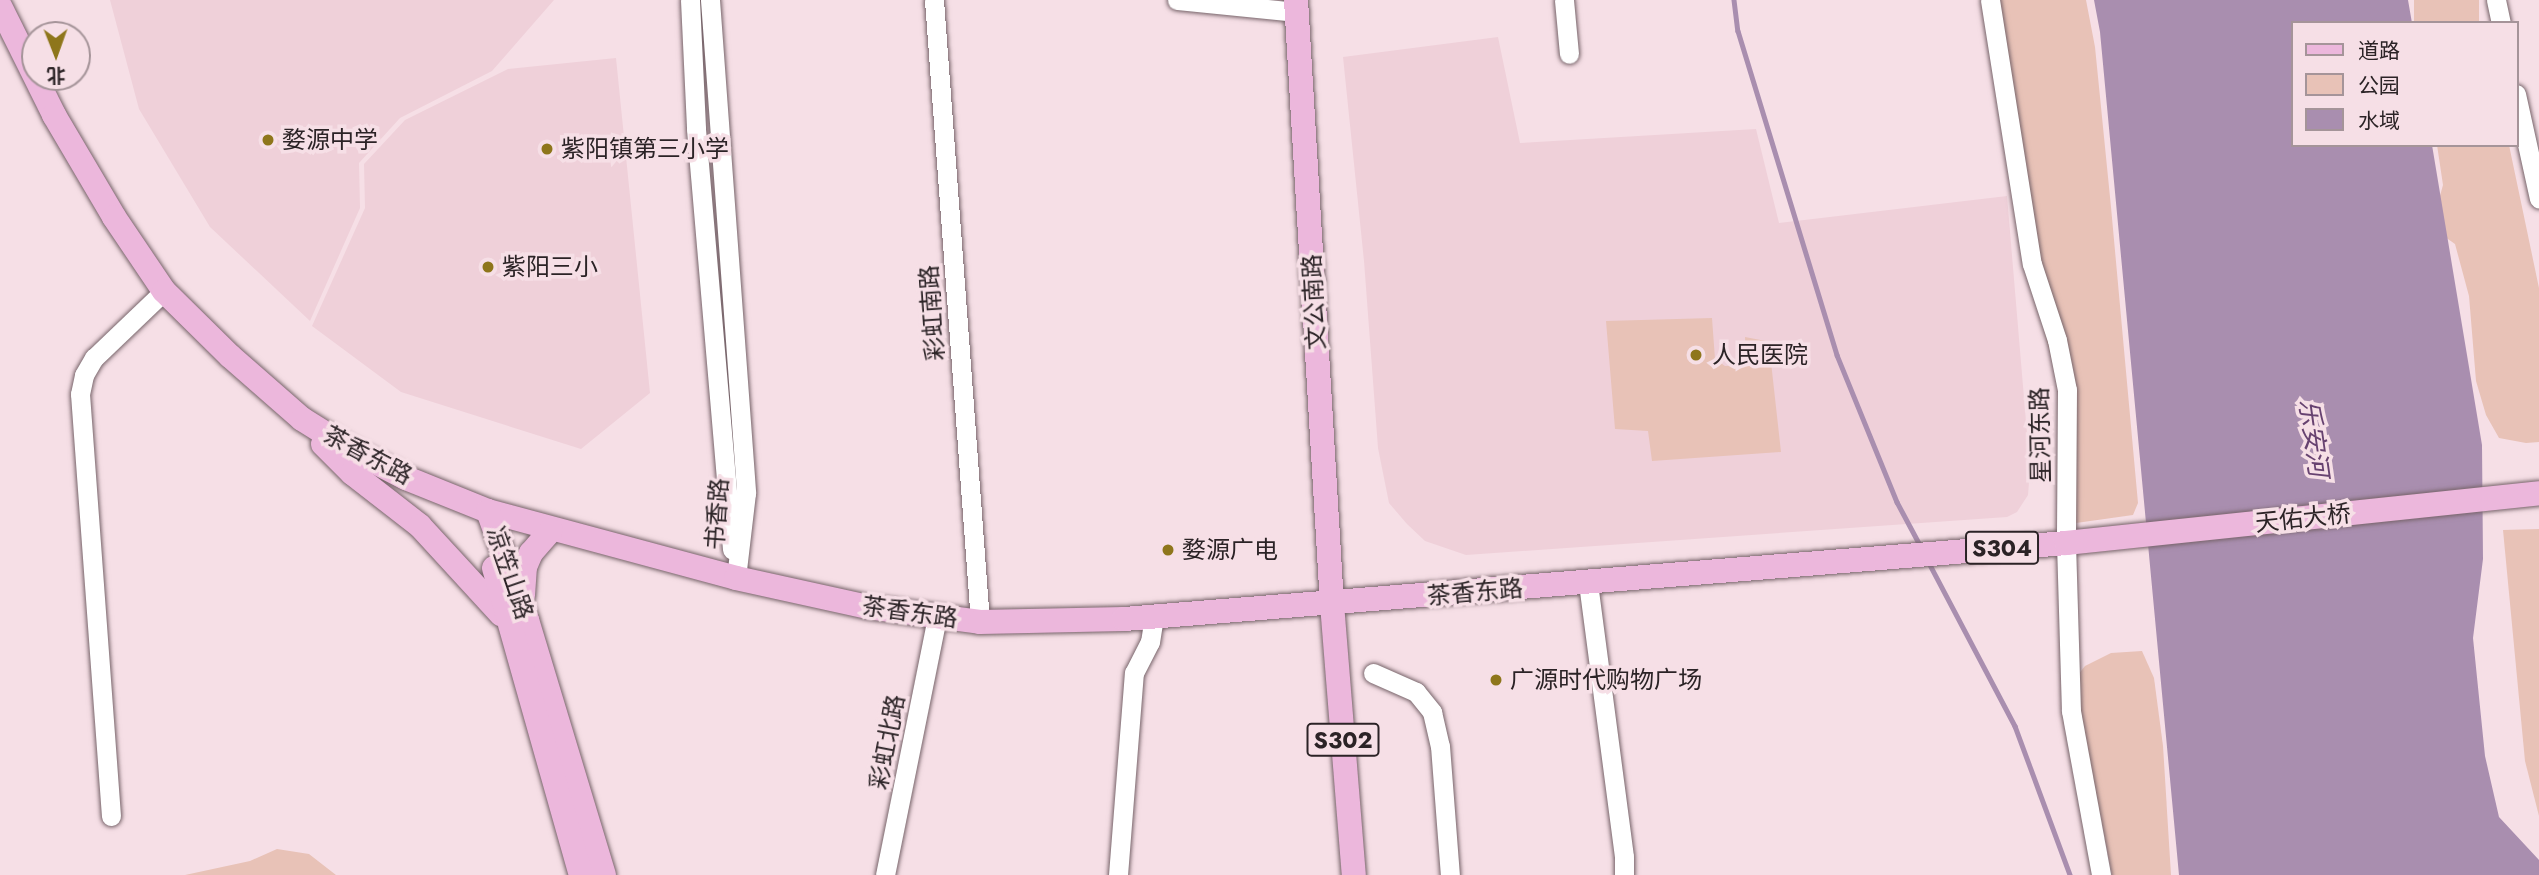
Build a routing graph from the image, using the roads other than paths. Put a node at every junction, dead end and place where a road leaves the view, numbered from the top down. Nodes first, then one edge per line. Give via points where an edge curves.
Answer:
1 (690, 0) edge
2 (710, 0) edge
3 (933, 0) edge
4 (1177, 0) edge
5 (1564, 0) edge
6 (1990, 0) edge
7 (2496, 0) edge
8 (0, 6) edge
9 (1296, 6) edge
10 (2501, 21) edge
11 (1569, 54) dead end
12 (2518, 103) edge
13 (2539, 199) edge
14 (164, 291) junction
15 (302, 419) junction
16 (2539, 493) edge
17 (488, 511) junction
18 (551, 530) junction
19 (2066, 543) junction
20 (736, 578) junction
21 (1588, 583) junction
22 (1332, 604) junction
23 (1154, 617) junction
24 (937, 618) junction
25 (518, 622) junction
26 (980, 622) junction
27 (1373, 673) dead end
28 (111, 816) dead end
29 (580, 875) edge
30 (604, 875) edge
31 (886, 875) edge
32 (1118, 875) edge
33 (1354, 875) edge
34 (1450, 875) edge
35 (1624, 875) edge
36 (2101, 875) edge

1 - 20 street, 书香路 via 725,494
2 - 20 street, 书香路 via 746,493
3 - 26 street, 彩虹南路
4 - 9 street
5 - 11 street
6 - 19 street, 星河东路 via 2032,264 2057,340 2067,390
7 - 10 street
8 - 14 main road, 茶香东路 via 54,115
9 - 22 main road, 文公南路
12 - 13 street
14 - 15 main road, 茶香东路
14 - 28 street via 94,358 80,394
15 - 17 main road, 茶香东路 via 395,472
15 - 25 main road via 352,473 420,526
16 - 19 main road, 天佑大桥
17 - 18 main road, 茶香东路
17 - 25 main road, 凉笠山路
18 - 20 main road, 茶香东路
18 - 25 main road via 525,566
19 - 21 main road, 茶香东路 / S304
19 - 36 street, 星河东路 via 2071,711
20 - 24 main road, 茶香东路
21 - 22 main road, 茶香东路
21 - 35 street
22 - 23 main road, 茶香东路
22 - 33 main road, S302
23 - 26 main road, 茶香东路
23 - 32 street via 1150,642 1134,673
24 - 26 main road, 茶香东路
24 - 31 street, 彩虹北路
25 - 29 main road, 凉笠山路
25 - 30 main road, 凉笠山路
27 - 34 street via 1416,692 1432,712 1440,746

